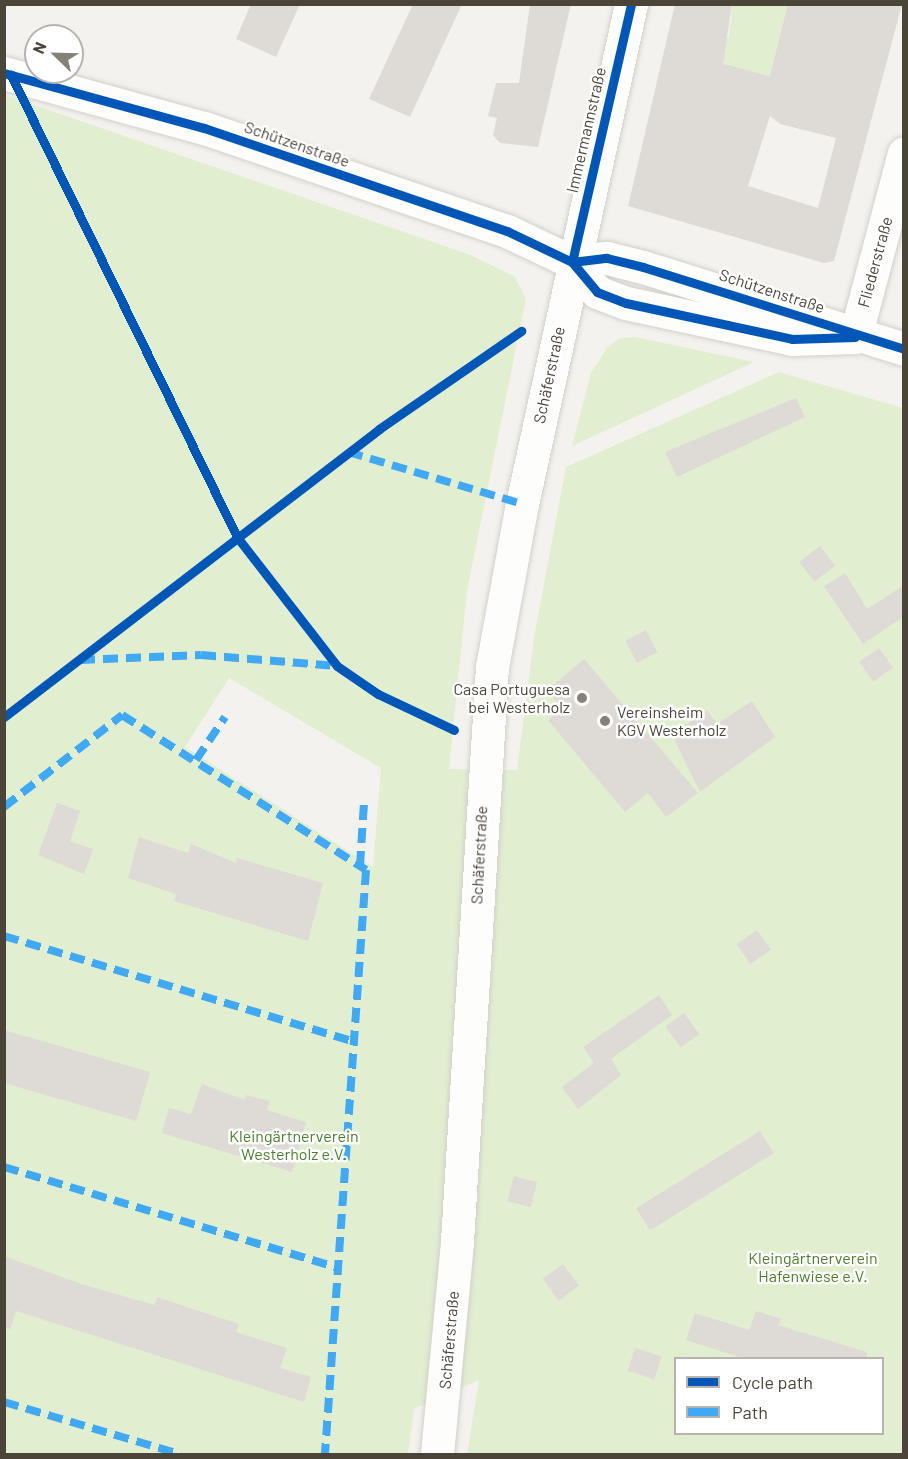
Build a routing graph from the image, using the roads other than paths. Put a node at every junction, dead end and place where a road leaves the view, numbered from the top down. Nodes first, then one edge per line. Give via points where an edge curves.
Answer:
1 (631, 4) edge
2 (4, 74) edge
3 (903, 153) edge
4 (572, 262) junction
5 (855, 337) junction
6 (903, 349) edge
7 (437, 1455) edge

1 - 4 street, Immermannstraße
2 - 4 street, Schützenstraße via 204,128 507,231
3 - 5 street, Fliederstraße
4 - 5 street, Schützenstraße via 597,292 627,303 792,339
4 - 7 street, Schäferstraße via 511,555 484,733 457,1242
5 - 6 street, Schützenstraße

